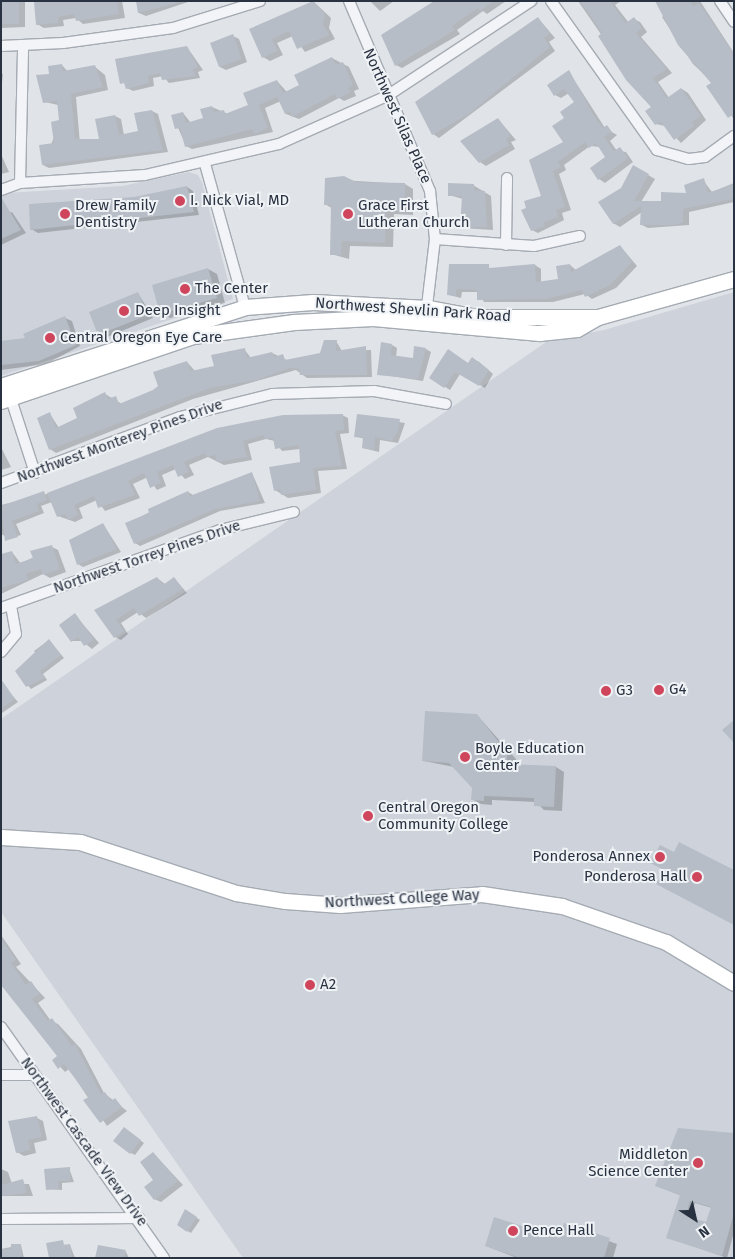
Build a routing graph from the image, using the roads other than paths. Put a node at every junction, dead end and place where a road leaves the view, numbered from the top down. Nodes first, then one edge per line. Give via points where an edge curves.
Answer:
1 (260, 1) edge
2 (349, 1) edge
3 (531, 1) edge
4 (551, 1) edge
5 (720, 1) edge
6 (734, 22) edge
7 (1, 46) edge
8 (23, 47) junction
9 (387, 96) junction
10 (734, 136) edge
11 (205, 164) junction
12 (507, 178) dead end
13 (20, 183) junction
14 (1, 190) edge
15 (580, 236) dead end
16 (435, 239) junction
17 (506, 245) junction
18 (734, 279) edge
19 (245, 307) junction
20 (426, 315) junction
21 (5, 393) edge
22 (446, 404) dead end
23 (35, 472) junction
24 (1, 483) edge
25 (294, 512) dead end
26 (6, 606) edge
27 (1, 652) edge
28 (1, 837) edge
29 (734, 983) edge
30 (1, 1027) edge
31 (1, 1075) edge
32 (33, 1075) junction
33 (139, 1218) junction
34 (1, 1219) edge
35 (164, 1258) edge

1 - 8 street via 173,28
2 - 9 street, Northwest Silas Place
3 - 9 street
4 - 10 street via 657,150 689,159 705,156
5 - 6 street
7 - 8 street
8 - 13 street
9 - 11 street via 278,144
9 - 16 street, Northwest Silas Place via 430,191
11 - 13 street via 66,183
11 - 19 street
12 - 17 street
13 - 14 street
15 - 17 street via 549,245
16 - 17 street
16 - 20 street, Northwest Silas Place
18 - 20 main road, Northwest Shevlin Park Road via 598,317
19 - 20 main road, Northwest Shevlin Park Road via 312,302
19 - 21 main road, Northwest Shevlin Park Road
20 - 21 main road, Northwest Shevlin Park Road via 332,320 192,336
21 - 23 street
22 - 23 street, Northwest Monterey Pines Drive via 374,391 272,394 180,417
23 - 24 street, Northwest Monterey Pines Drive
25 - 26 street, Northwest Torrey Pines Drive via 220,530
26 - 27 street via 16,634
28 - 29 main road, Northwest College Way via 80,842 228,891 285,902 340,904 482,894 554,904 655,937
30 - 32 street, Northwest Cascade View Drive
31 - 32 street
32 - 33 street, Northwest Cascade View Drive
33 - 34 street
33 - 35 street, Northwest Cascade View Drive

